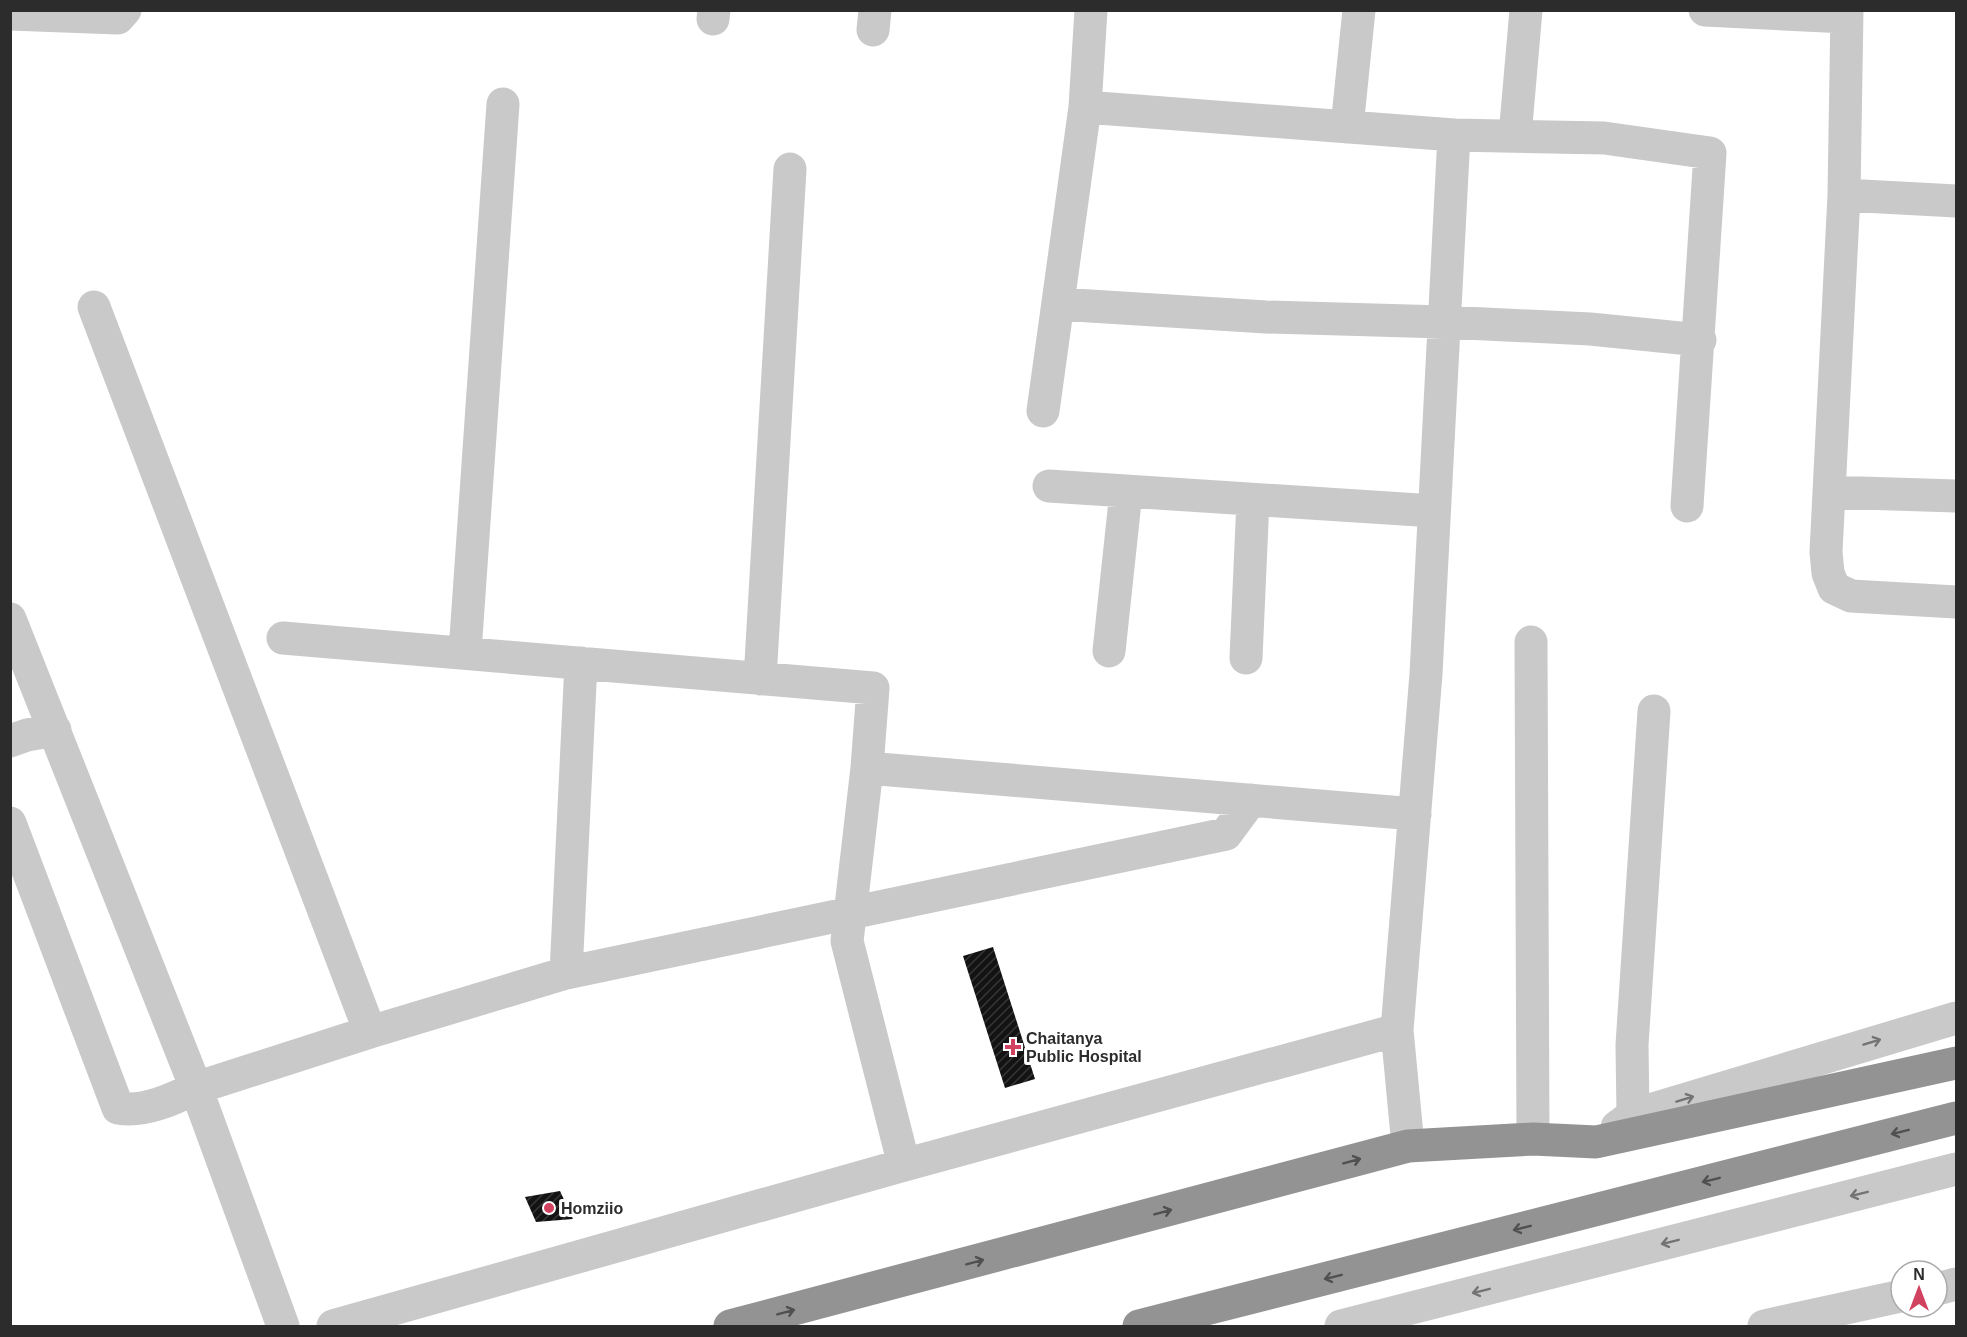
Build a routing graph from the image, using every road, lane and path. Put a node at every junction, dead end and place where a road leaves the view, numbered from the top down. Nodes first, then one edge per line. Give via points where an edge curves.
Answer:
1 (125, 10) edge
2 (1091, 10) edge
3 (1359, 10) edge
4 (1526, 10) edge
5 (1705, 10) edge
6 (1745, 11) edge
7 (10, 14) edge
8 (1846, 14) edge
9 (503, 104) dead end
10 (1085, 107) junction
11 (1347, 127) junction
12 (1454, 135) junction
13 (1515, 136) junction
14 (790, 169) dead end
15 (1844, 195) junction
16 (1956, 201) edge
17 (1058, 304) junction
18 (94, 307) dead end
19 (1444, 322) junction
20 (1700, 340) junction
21 (1043, 411) dead end
22 (1049, 486) dead end
23 (1126, 492) junction
24 (1829, 492) junction
25 (1956, 496) edge
26 (1252, 500) junction
27 (1687, 506) dead end
28 (1434, 511) junction
29 (1956, 602) edge
30 (10, 619) edge
31 (283, 638) dead end
32 (1531, 642) dead end
33 (1109, 651) dead end
34 (465, 652) junction
35 (1246, 658) dead end
36 (580, 663) junction
37 (760, 679) junction
38 (1653, 711) dead end
39 (55, 730) junction
40 (10, 741) edge
41 (867, 768) junction
42 (1251, 800) junction
43 (1415, 814) junction
44 (10, 823) edge
45 (850, 912) junction
46 (566, 973) junction
47 (1956, 1018) edge
48 (1397, 1030) junction
49 (370, 1032) junction
50 (1956, 1063) edge
51 (196, 1089) junction
52 (1633, 1115) junction
53 (1956, 1118) edge
54 (1533, 1139) junction
55 (1596, 1142) junction
56 (1408, 1146) junction
57 (904, 1165) junction
58 (1956, 1169) edge
59 (1889, 1299) edge
60 (283, 1326) edge
61 (333, 1326) edge
62 (730, 1326) edge
63 (1139, 1326) edge
64 (1341, 1326) edge
65 (1764, 1326) edge

1 - 7 street via 118,18
2 - 10 street
3 - 11 street
4 - 13 street
5 - 6 street
6 - 8 street
8 - 15 street
9 - 34 street
10 - 11 street
10 - 17 street
11 - 12 street
12 - 13 street
12 - 19 street
13 - 20 street via 1604,138 1710,153
14 - 37 street
15 - 16 street
15 - 24 street
17 - 19 street via 1266,317
17 - 21 street
18 - 49 street
19 - 20 street via 1590,329
19 - 28 street
20 - 27 street
22 - 23 street
23 - 26 street
23 - 33 street
24 - 25 street
24 - 29 street via 1826,552 1834,588 1851,596
26 - 28 street
26 - 35 street
28 - 43 street
30 - 39 street
31 - 34 street
32 - 54 street
34 - 36 street
36 - 37 street
36 - 46 street
37 - 41 street via 873,688
38 - 52 street via 1632,1045
39 - 40 street
39 - 51 street
41 - 42 street
41 - 45 street
42 - 43 street
42 - 45 street via 1226,834
43 - 48 street
44 - 51 street via 118,1108 130,1111
45 - 46 street
45 - 57 street via 847,941
46 - 49 street
52 -> 47 street
48 - 56 street
48 - 57 street
49 - 51 street
50 - 55 highway
51 - 60 street
52 - 55 street
53 -> 63 highway
54 - 55 highway
54 - 56 highway
62 -> 56 highway
57 - 61 street
58 -> 64 street
59 - 65 street

